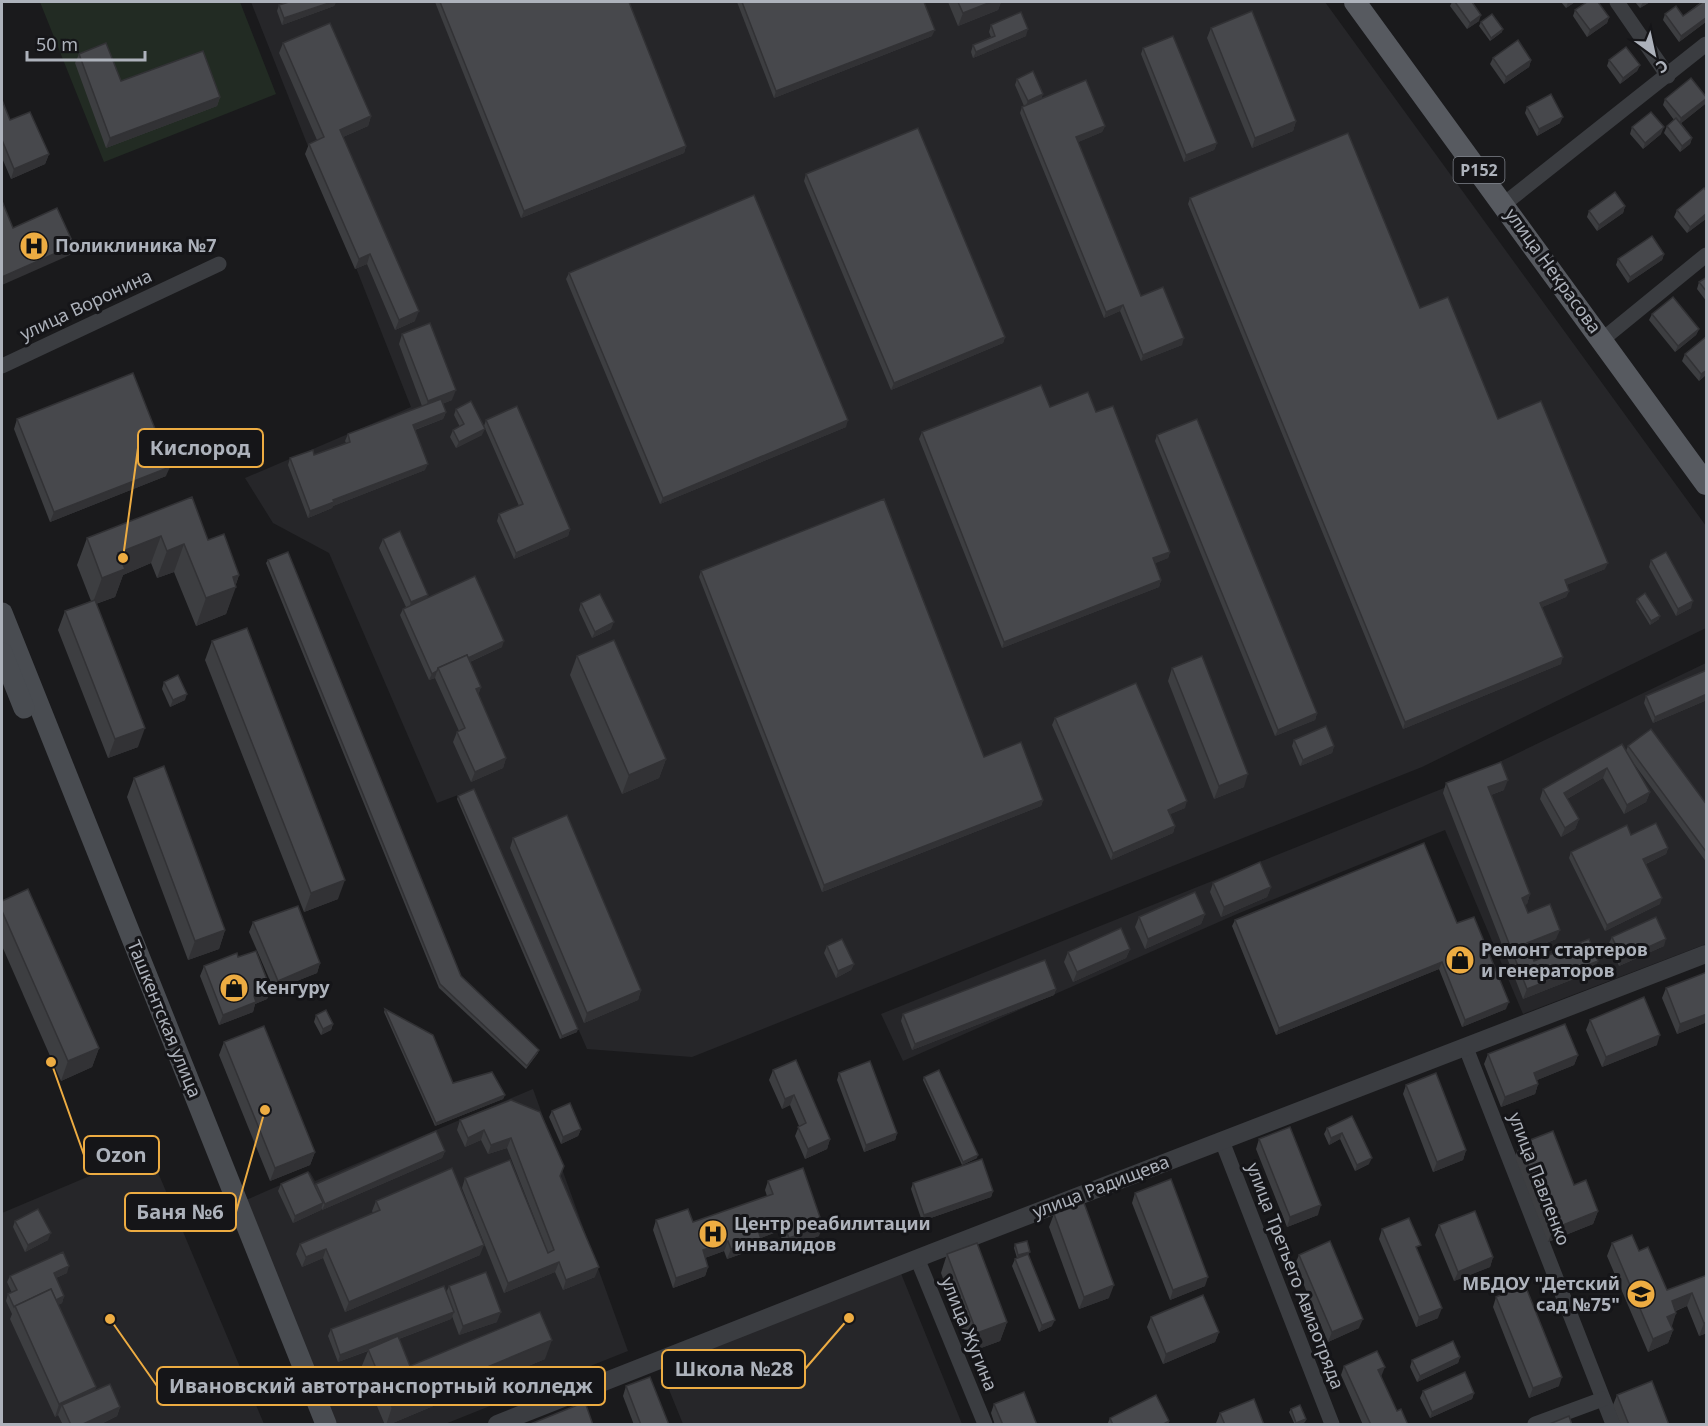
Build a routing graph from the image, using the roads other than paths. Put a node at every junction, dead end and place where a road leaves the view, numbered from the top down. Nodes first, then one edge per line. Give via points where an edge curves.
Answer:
1 (1355, 2) edge
2 (1617, 2) edge
3 (1707, 44) edge
4 (1668, 76) junction
5 (1504, 204) junction
6 (1707, 255) edge
7 (219, 264) dead end
8 (1603, 339) junction
9 (2, 366) edge
10 (1707, 484) edge
11 (3, 623) edge
12 (2, 653) edge
13 (1707, 954) edge
14 (1466, 1048) junction
15 (1222, 1141) junction
16 (917, 1258) junction
17 (1604, 1399) junction
18 (313, 1425) edge
19 (326, 1425) edge
20 (497, 1425) edge
21 (985, 1425) edge
22 (1332, 1425) edge
23 (1535, 1425) edge
24 (1614, 1425) edge

1 - 5 main road, улица Некрасова / Р152
2 - 4 street
3 - 4 street
4 - 5 street
5 - 8 main road, улица Некрасова / Р152
6 - 8 street
7 - 9 street, улица Воронина
8 - 10 main road, улица Некрасова / Р152
11 - 19 main road, Ташкентская улица
12 - 18 main road, Ташкентская улица
13 - 14 street, улица Радищева
14 - 15 street, улица Радищева
14 - 17 street, улица Павленко
15 - 16 street, улица Радищева
15 - 22 street, улица Третьего Авиаотряда
16 - 20 street, улица Радищева
16 - 21 street, улица Жугина
17 - 23 street
17 - 24 street, улица Павленко

